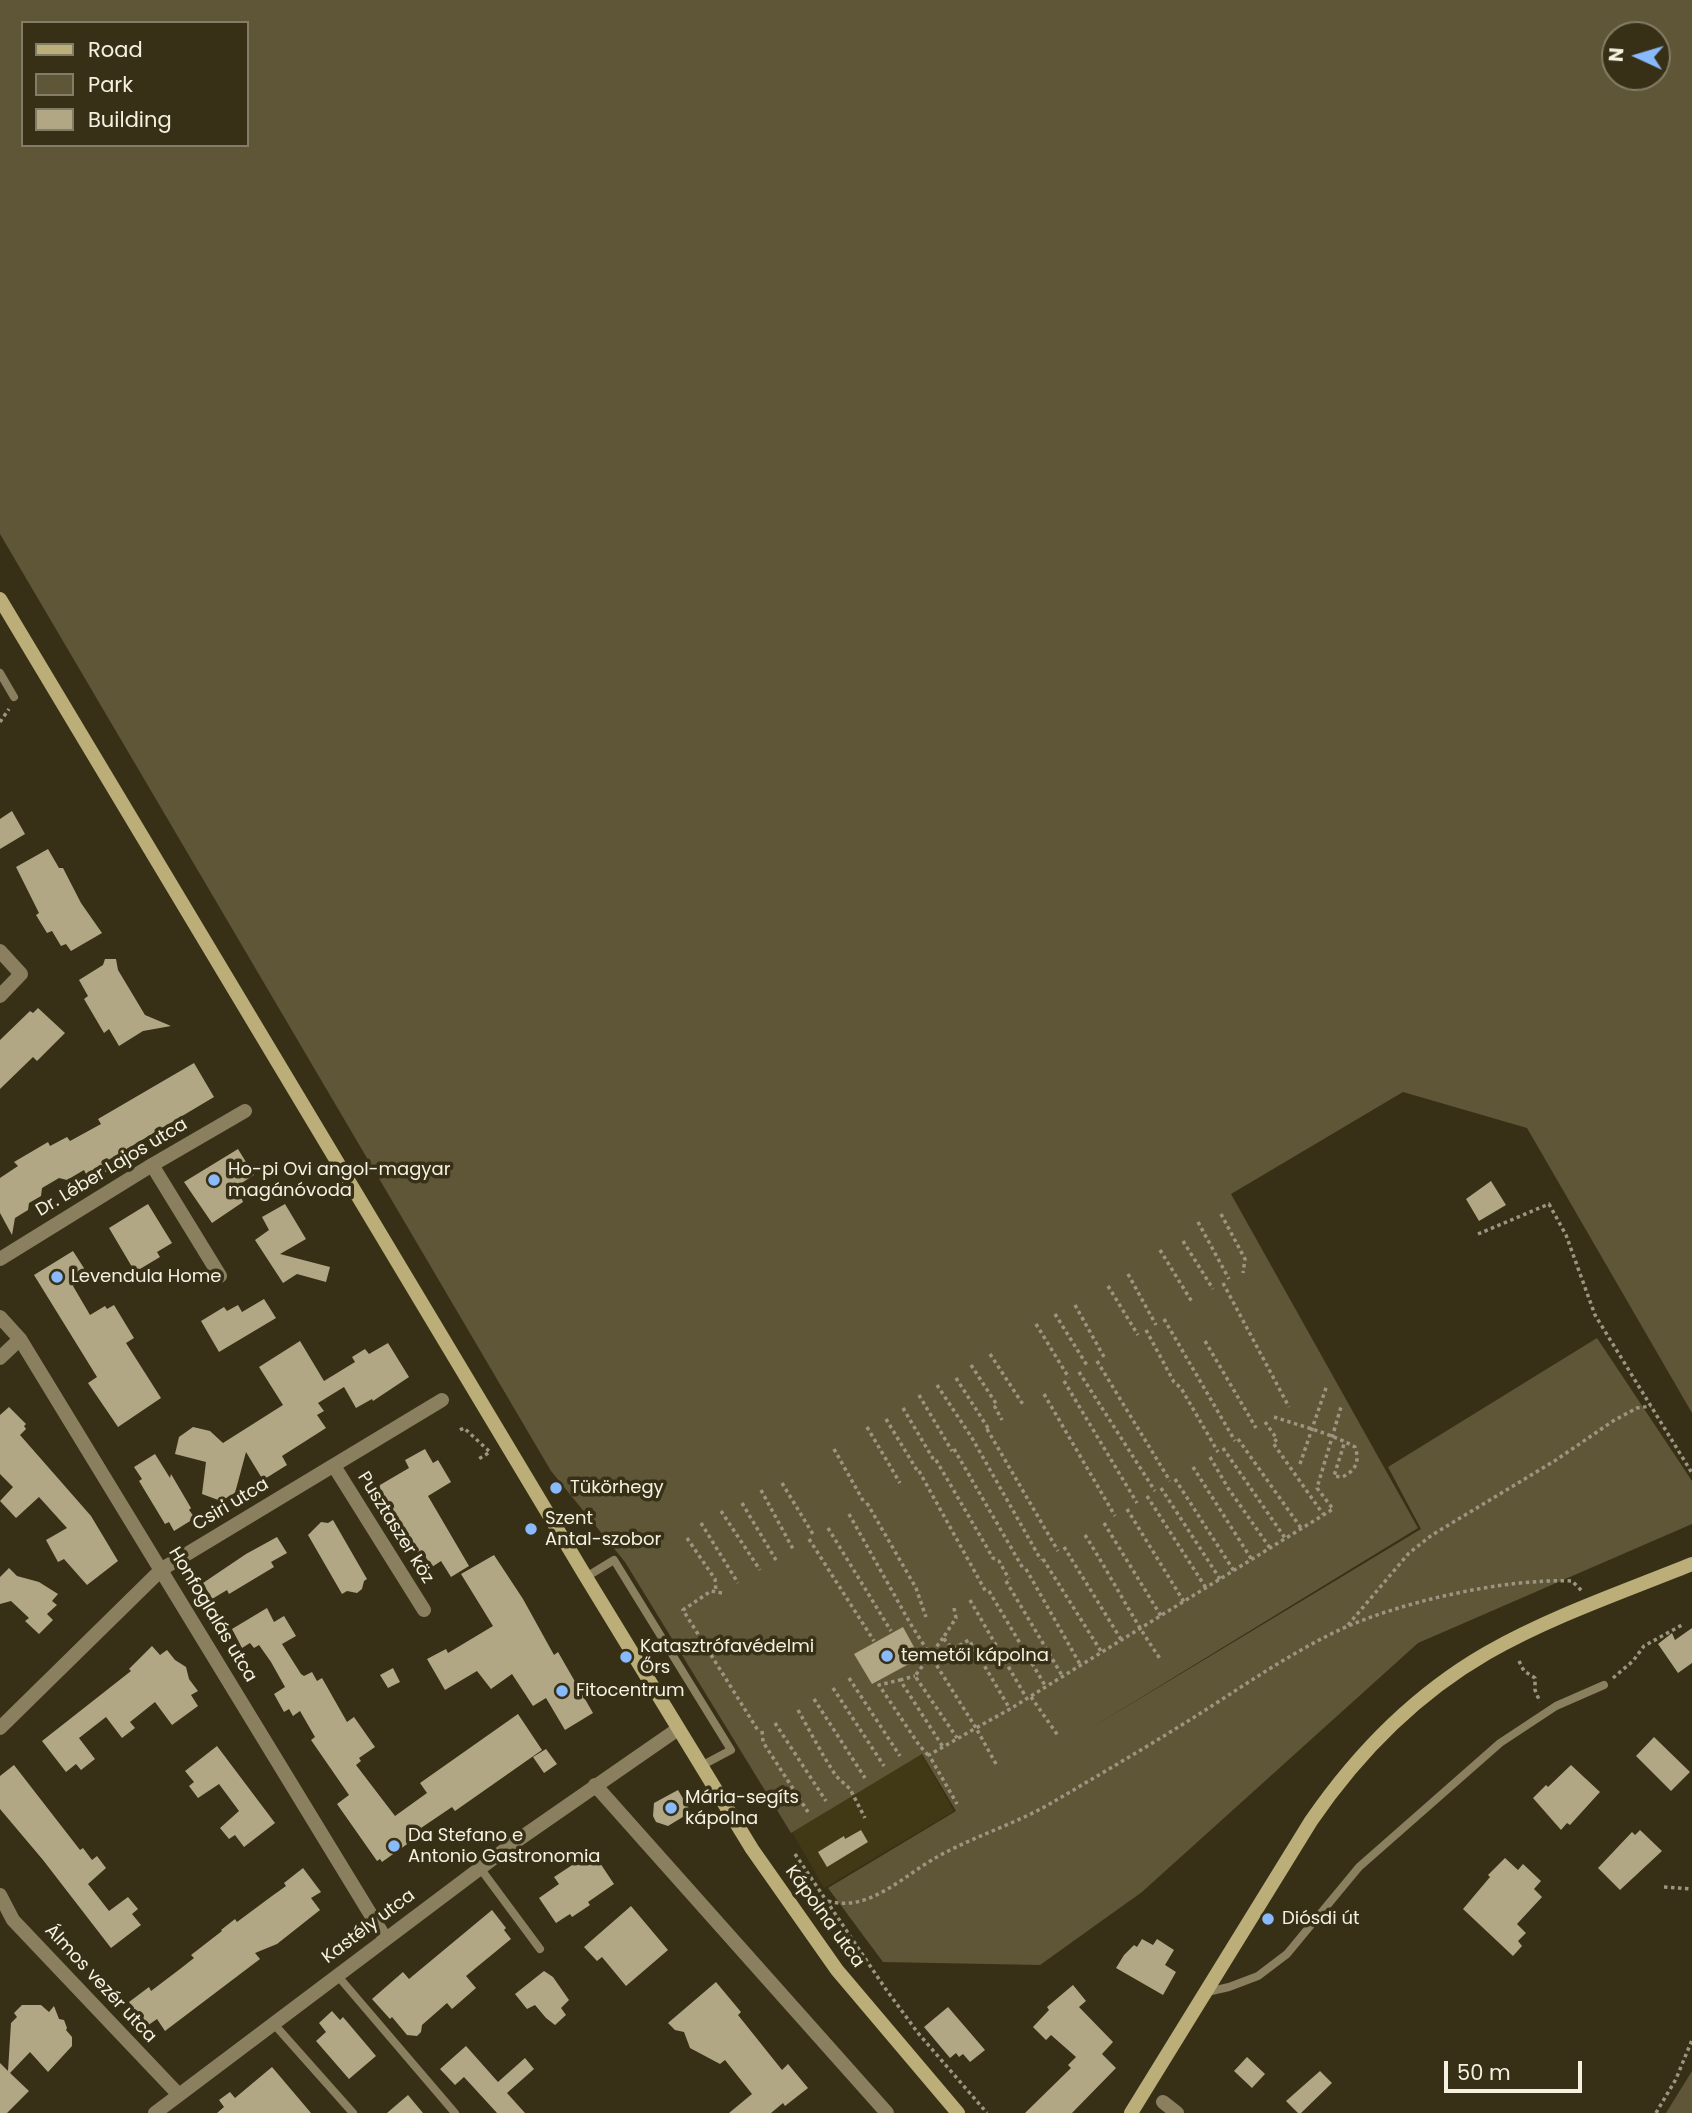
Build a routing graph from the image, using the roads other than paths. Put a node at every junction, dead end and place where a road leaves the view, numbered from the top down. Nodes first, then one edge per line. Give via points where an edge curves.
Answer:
1 (0, 599) edge
2 (0, 673) edge
3 (14, 697) dead end
4 (0, 951) edge
5 (0, 996) edge
6 (245, 1111) dead end
7 (152, 1165) junction
8 (0, 1259) edge
9 (220, 1276) dead end
10 (0, 1317) edge
11 (20, 1339) junction
12 (0, 1358) edge
13 (442, 1400) dead end
14 (334, 1466) junction
15 (1692, 1564) edge
16 (162, 1569) junction
17 (586, 1577) junction
18 (424, 1610) dead end
19 (1604, 1685) road end
20 (0, 1728) edge
21 (678, 1729) junction
22 (701, 1766) junction
23 (594, 1785) junction
24 (480, 1868) junction
25 (0, 1895) edge
26 (385, 1938) junction
27 (540, 1949) dead end
28 (337, 1975) junction
29 (1207, 1992) junction
30 (273, 2023) junction
31 (179, 2095) junction
32 (1163, 2102) dead end
33 (155, 2113) edge
34 (353, 2113) edge
35 (454, 2113) edge
36 (887, 2113) edge
37 (958, 2113) edge
38 (1131, 2113) edge
39 (1177, 2113) edge

1 - 17 main road, Kápolna utca
2 - 3 lane
4 - 5 street via 21,974
6 - 7 street, Dr. Léber Lajos utca
7 - 8 street, Dr. Léber Lajos utca
7 - 9 street
10 - 11 street, Honfoglalás utca
11 - 12 street
11 - 16 street, Honfoglalás utca
13 - 14 street, Csiri utca
14 - 16 street, Csiri utca
14 - 18 street, Pusztaszer köz
15 - 29 main road via 1551,1621 1486,1654 1381,1735 1340,1779 1319,1810
16 - 20 street, Csiri utca
16 - 26 street, Honfoglalás utca
17 - 21 main road, Kápolna utca
17 - 22 lane via 614,1560 731,1750
19 - 29 lane via 1500,1743 1359,1867 1287,1954 1258,1976
21 - 22 main road, Kápolna utca
21 - 23 street, Kastély utca
22 - 37 main road, Kápolna utca via 752,1849 837,1970
23 - 24 street, Kastély utca
23 - 36 street
24 - 26 street, Kastély utca
24 - 27 lane
25 - 31 street, Álmos vezér utca via 13,1920
26 - 28 street, Kastély utca
28 - 30 street, Kastély utca
28 - 35 lane
29 - 38 main road
30 - 31 street, Kastély utca
30 - 34 lane
31 - 33 street, Kastély utca
32 - 39 street

